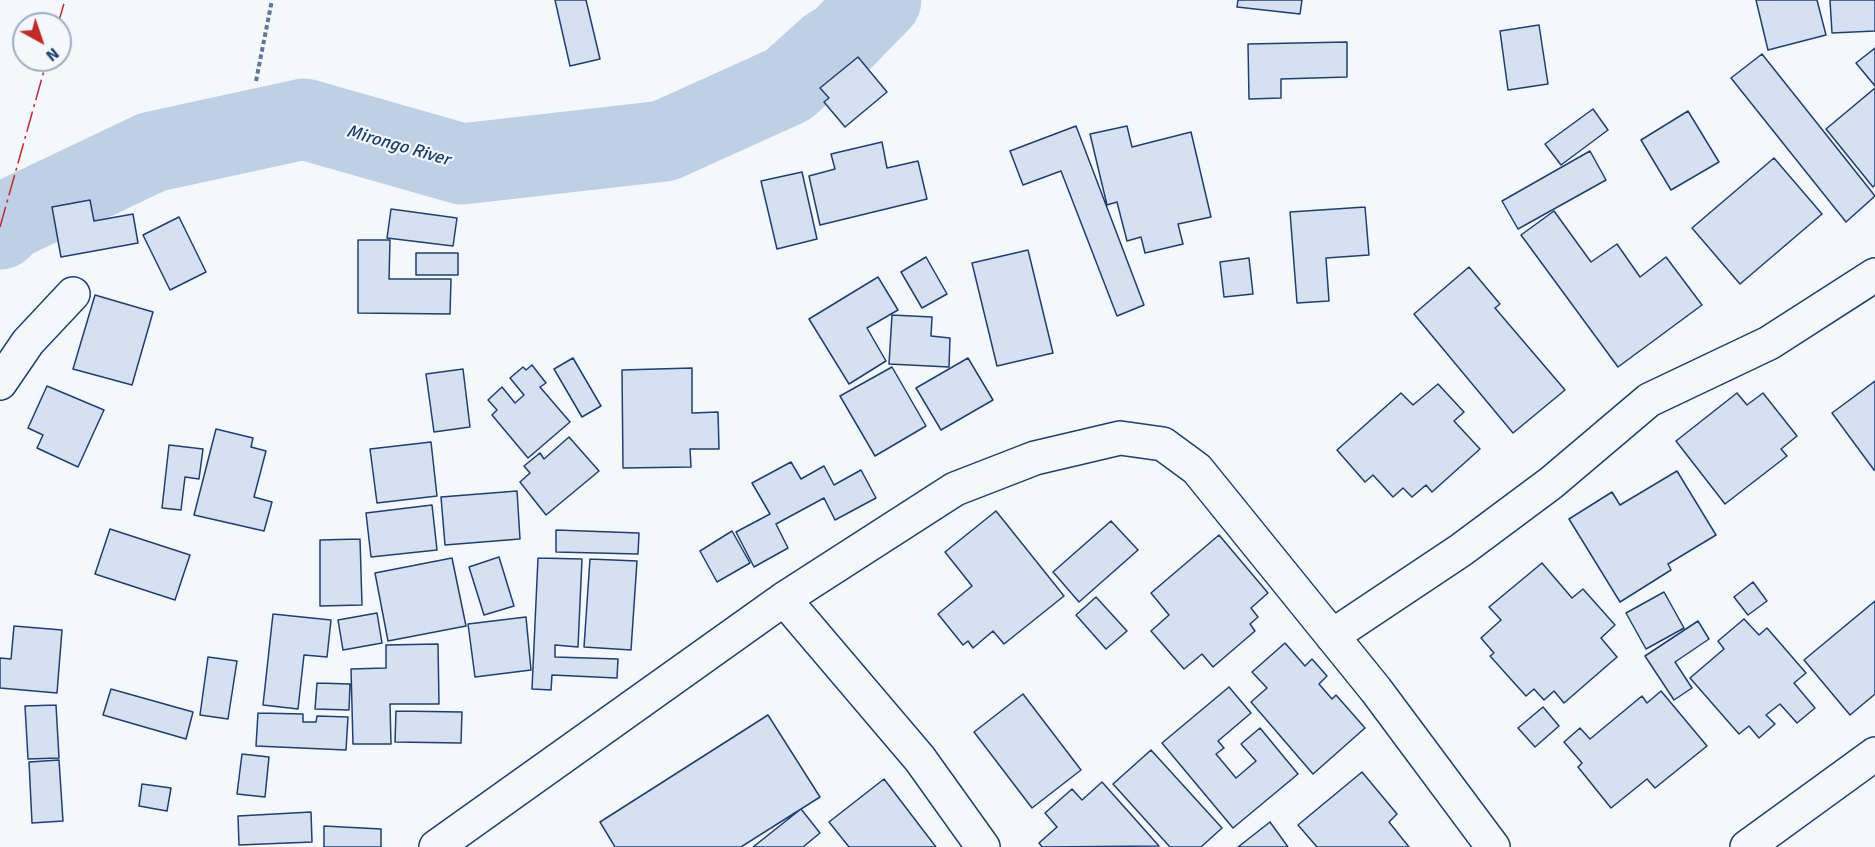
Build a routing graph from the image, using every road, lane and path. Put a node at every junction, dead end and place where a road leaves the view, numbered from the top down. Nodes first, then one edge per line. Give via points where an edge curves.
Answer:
1 (272, 0) edge
2 (256, 81) dead end
3 (1875, 276) edge
4 (73, 294) dead end
5 (0, 382) edge
6 (784, 599) junction
7 (1332, 636) junction
8 (1875, 754) edge
9 (474, 836) edge
10 (436, 847) edge
11 (983, 847) edge
12 (1493, 847) edge
13 (1747, 847) edge

1 - 2 path
3 - 7 street via 1769,343 1648,400 1551,483 1470,544
4 - 5 street via 28,342
6 - 7 street via 955,489 1035,458 1119,438 1162,444 1197,469
6 - 9 street
6 - 11 street via 920,759
7 - 12 street
8 - 13 street
9 - 10 street

